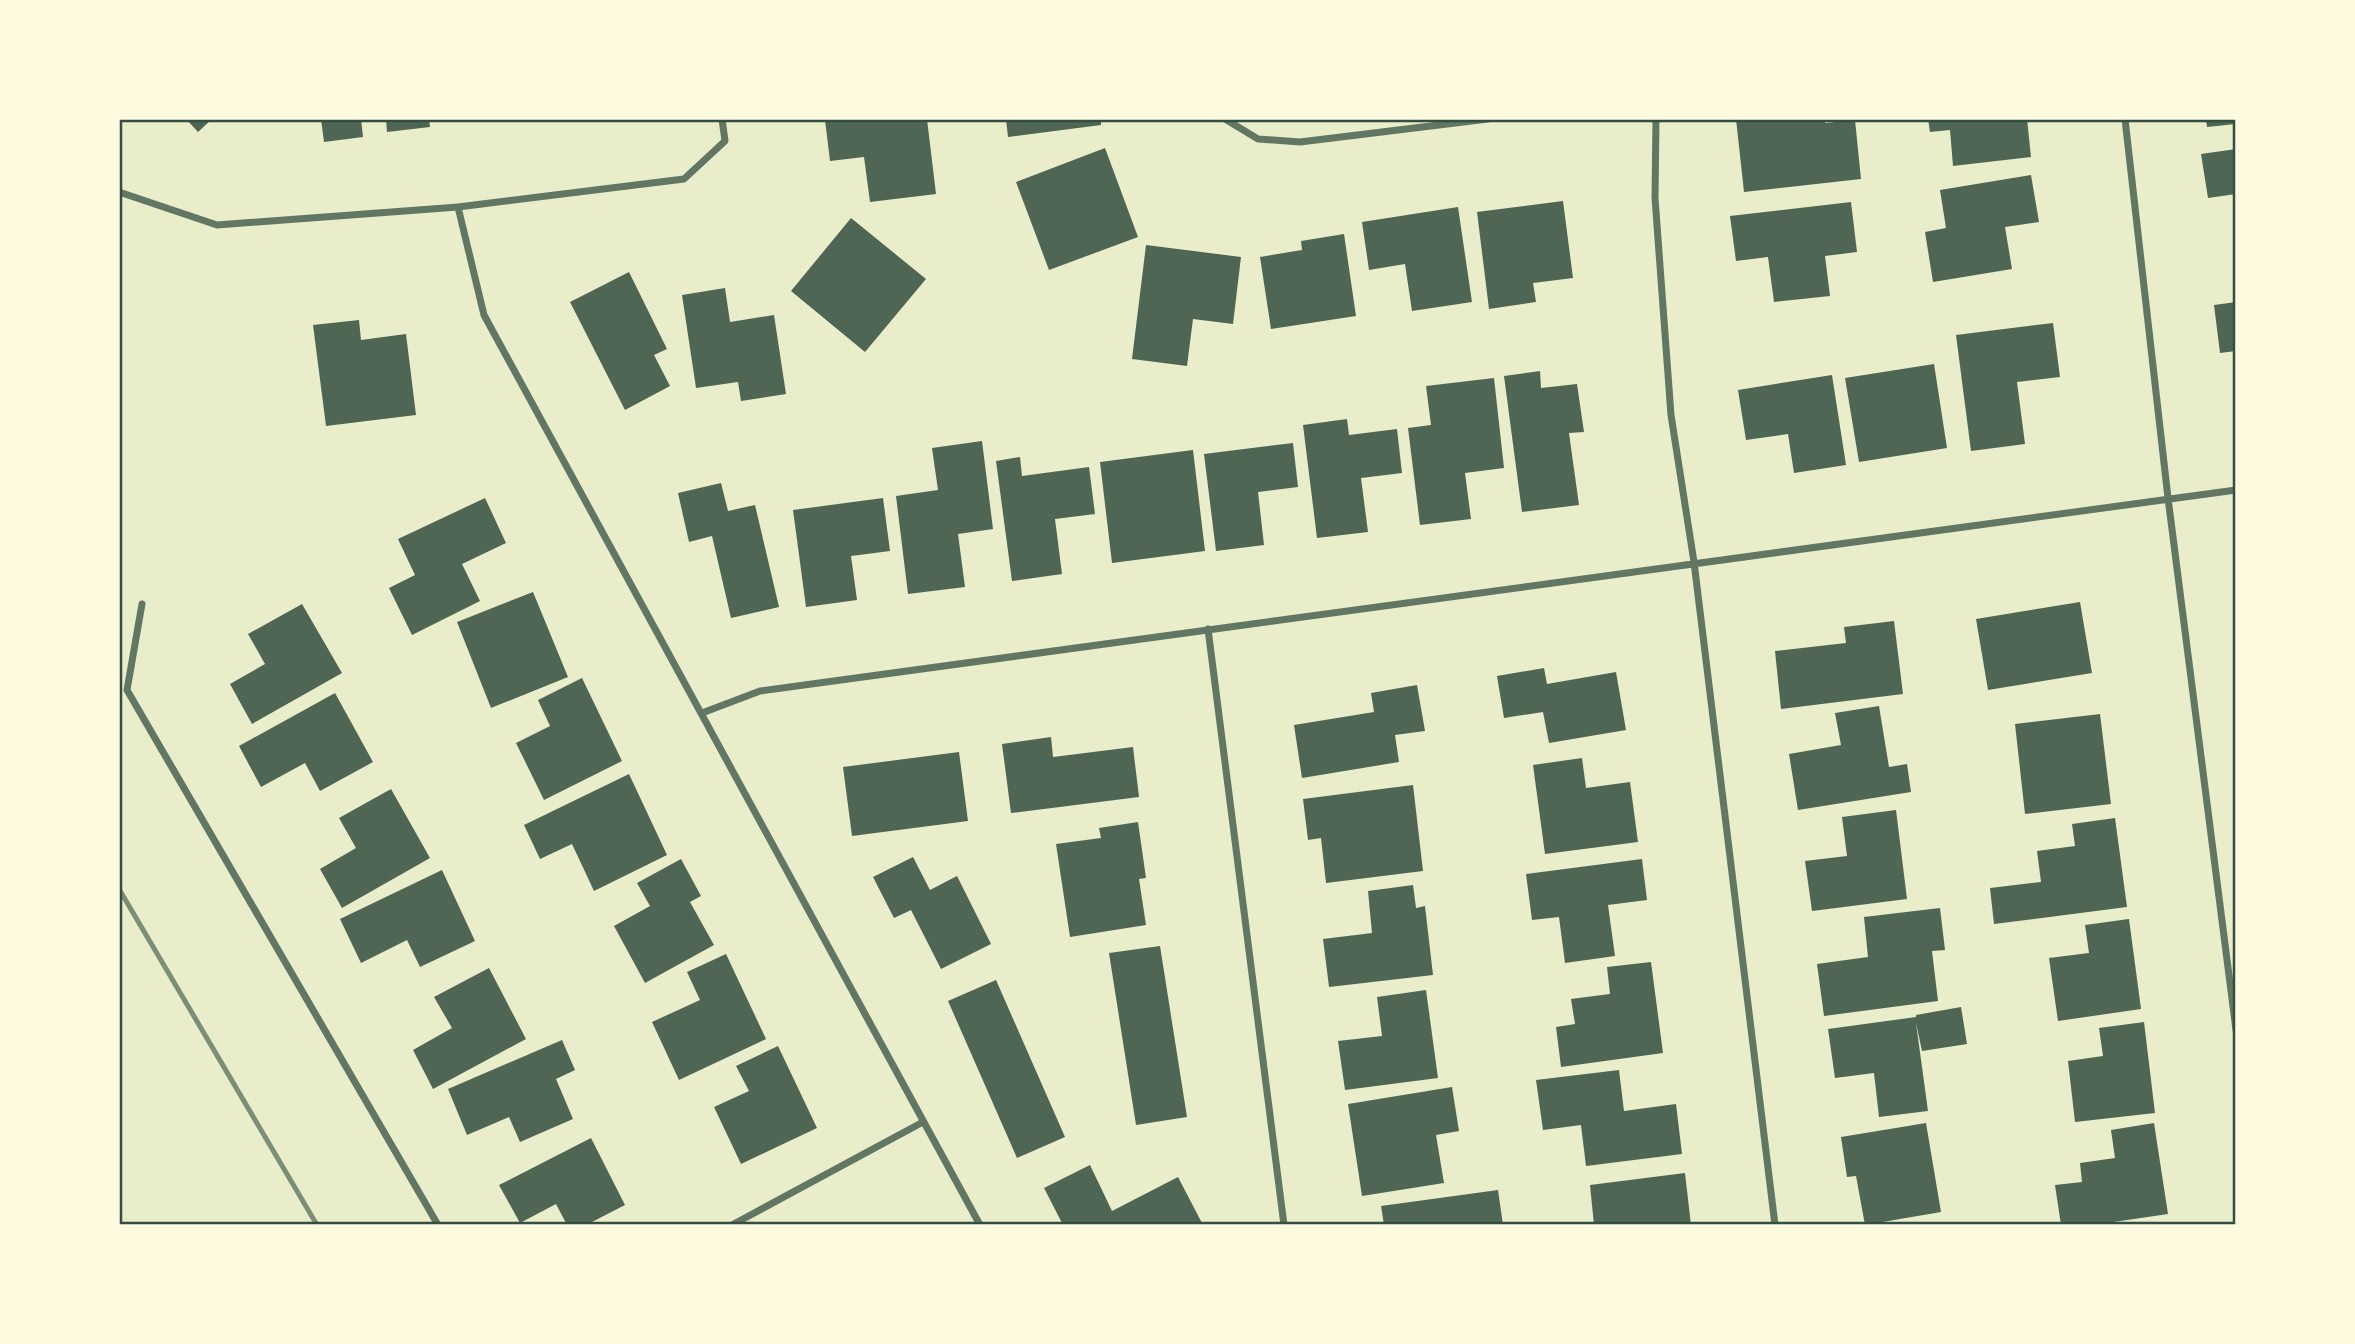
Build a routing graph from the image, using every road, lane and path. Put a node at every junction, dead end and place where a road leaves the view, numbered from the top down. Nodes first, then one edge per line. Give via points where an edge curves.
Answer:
1 (722, 119) edge
2 (1225, 119) edge
3 (1488, 119) edge
4 (1656, 119) edge
5 (2124, 119) edge
6 (119, 192) edge
7 (458, 206) junction
8 (2236, 490) edge
9 (2168, 498) junction
10 (1693, 562) junction
11 (142, 604) dead end
12 (1208, 629) junction
13 (702, 713) junction
14 (2236, 1030) edge
15 (923, 1122) junction
16 (438, 1225) edge
17 (732, 1225) edge
18 (980, 1225) edge
19 (1284, 1225) edge
20 (1775, 1225) edge

1 - 7 street via 724,142 684,179
2 - 3 street via 1258,139 1300,142
4 - 10 street via 1655,198 1671,415
5 - 9 street
6 - 7 street via 217,225
7 - 13 street via 484,315
8 - 9 street
9 - 10 street
9 - 14 street
10 - 12 street
10 - 20 street
11 - 16 street via 127,690
12 - 13 street via 760,691
12 - 19 street
13 - 15 street
15 - 17 street
15 - 18 street

